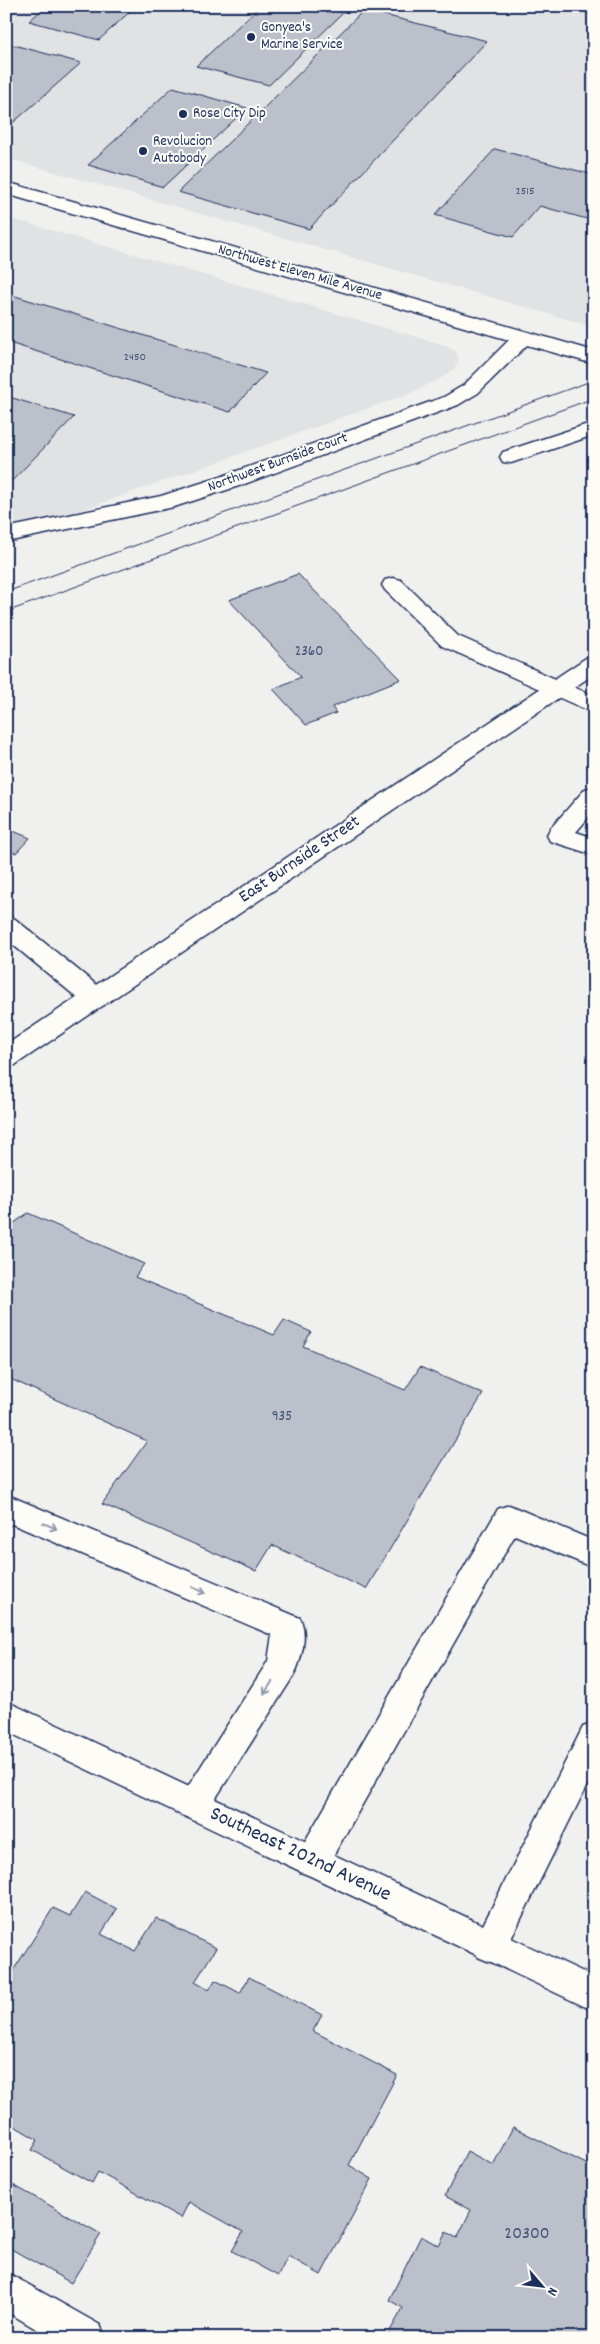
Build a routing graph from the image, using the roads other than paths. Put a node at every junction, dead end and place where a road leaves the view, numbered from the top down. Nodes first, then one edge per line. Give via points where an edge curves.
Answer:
1 (6, 188) edge
2 (523, 337) junction
3 (588, 352) edge
4 (594, 428) edge
5 (511, 457) dead end
6 (6, 535) edge
7 (393, 584) dead end
8 (594, 663) edge
9 (556, 688) junction
10 (594, 705) edge
11 (594, 795) edge
12 (594, 847) edge
13 (6, 925) edge
14 (95, 998) junction
15 (6, 1058) edge
16 (6, 1513) edge
17 (594, 1555) edge
18 (6, 1715) edge
19 (594, 1737) edge
20 (193, 1804) junction
21 (312, 1861) junction
22 (490, 1946) junction
23 (594, 1995) edge
24 (6, 2290) edge
25 (87, 2338) edge

1 - 2 street, Northwest Eleven Mile Avenue
2 - 3 street, Northwest Eleven Mile Avenue
2 - 6 street, Northwest Burnside Court via 471,389 450,401 166,502
4 - 5 street
7 - 9 street via 450,641
8 - 9 street, East Burnside Street
9 - 10 street
9 - 14 street, East Burnside Street
11 - 12 street via 559,835
13 - 14 street
14 - 15 street, East Burnside Street
16 -> 20 street via 10,1509 289,1628 284,1665
17 - 21 street via 509,1518
18 - 20 street, Southeast 202nd Avenue
19 - 22 street
20 - 21 street, Southeast 202nd Avenue
21 - 22 street, Southeast 202nd Avenue
22 - 23 street, Southeast 202nd Avenue
24 - 25 street

